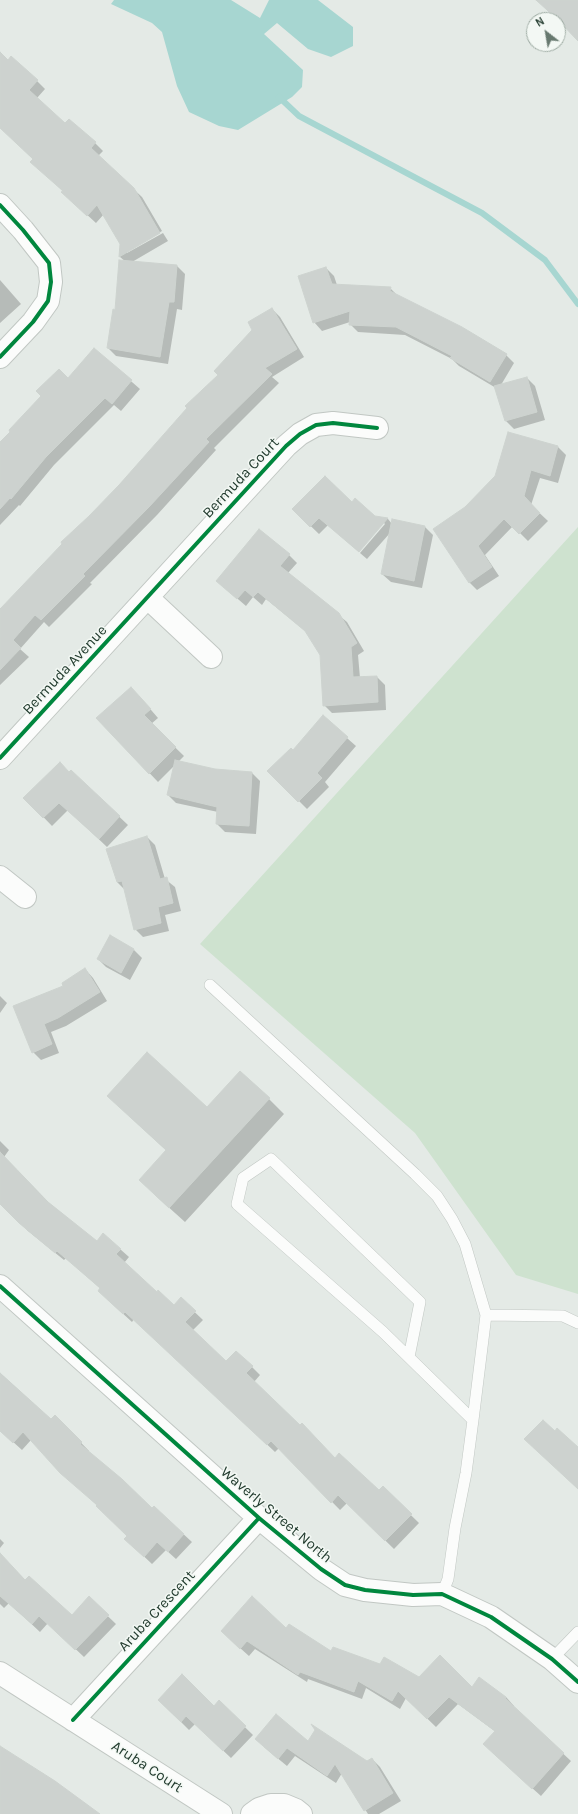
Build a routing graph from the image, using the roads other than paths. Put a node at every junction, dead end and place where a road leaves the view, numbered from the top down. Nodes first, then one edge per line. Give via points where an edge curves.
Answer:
1 (0, 205) edge
2 (0, 358) edge
3 (377, 428) dead end
4 (148, 598) junction
5 (211, 657) dead end
6 (0, 758) edge
7 (0, 877) edge
8 (25, 897) dead end
9 (210, 985) dead end
10 (0, 1286) edge
11 (486, 1315) junction
12 (578, 1323) edge
13 (409, 1357) junction
14 (473, 1420) junction
15 (259, 1518) junction
16 (442, 1594) junction
17 (578, 1632) edge
18 (552, 1660) junction
19 (0, 1673) edge
20 (578, 1682) edge
21 (73, 1720) junction
22 (220, 1814) edge
23 (252, 1814) edge
24 (302, 1814) edge

1 - 2 street via 49,263 51,282 48,301 34,322
3 - 4 street, Bermuda Court via 333,423 316,425 300,434 286,446
4 - 5 street
4 - 6 street, Bermuda Avenue
7 - 8 street
9 - 11 lane via 437,1196 465,1244
10 - 15 street, Waverly Street North
11 - 12 lane via 562,1316
11 - 14 lane
13 - 13 lane via 237,1204 243,1178 271,1159 420,1302
13 - 14 lane
14 - 16 lane via 448,1579
15 - 16 street, Waverly Street North via 321,1569 345,1585 386,1594
15 - 21 street, Aruba Crescent
16 - 18 street, Waverly Street North via 491,1617
17 - 18 lane
18 - 20 street, Waverly Street North
19 - 21 street
21 - 22 street, Aruba Court
23 - 24 street via 271,1805 284,1805

